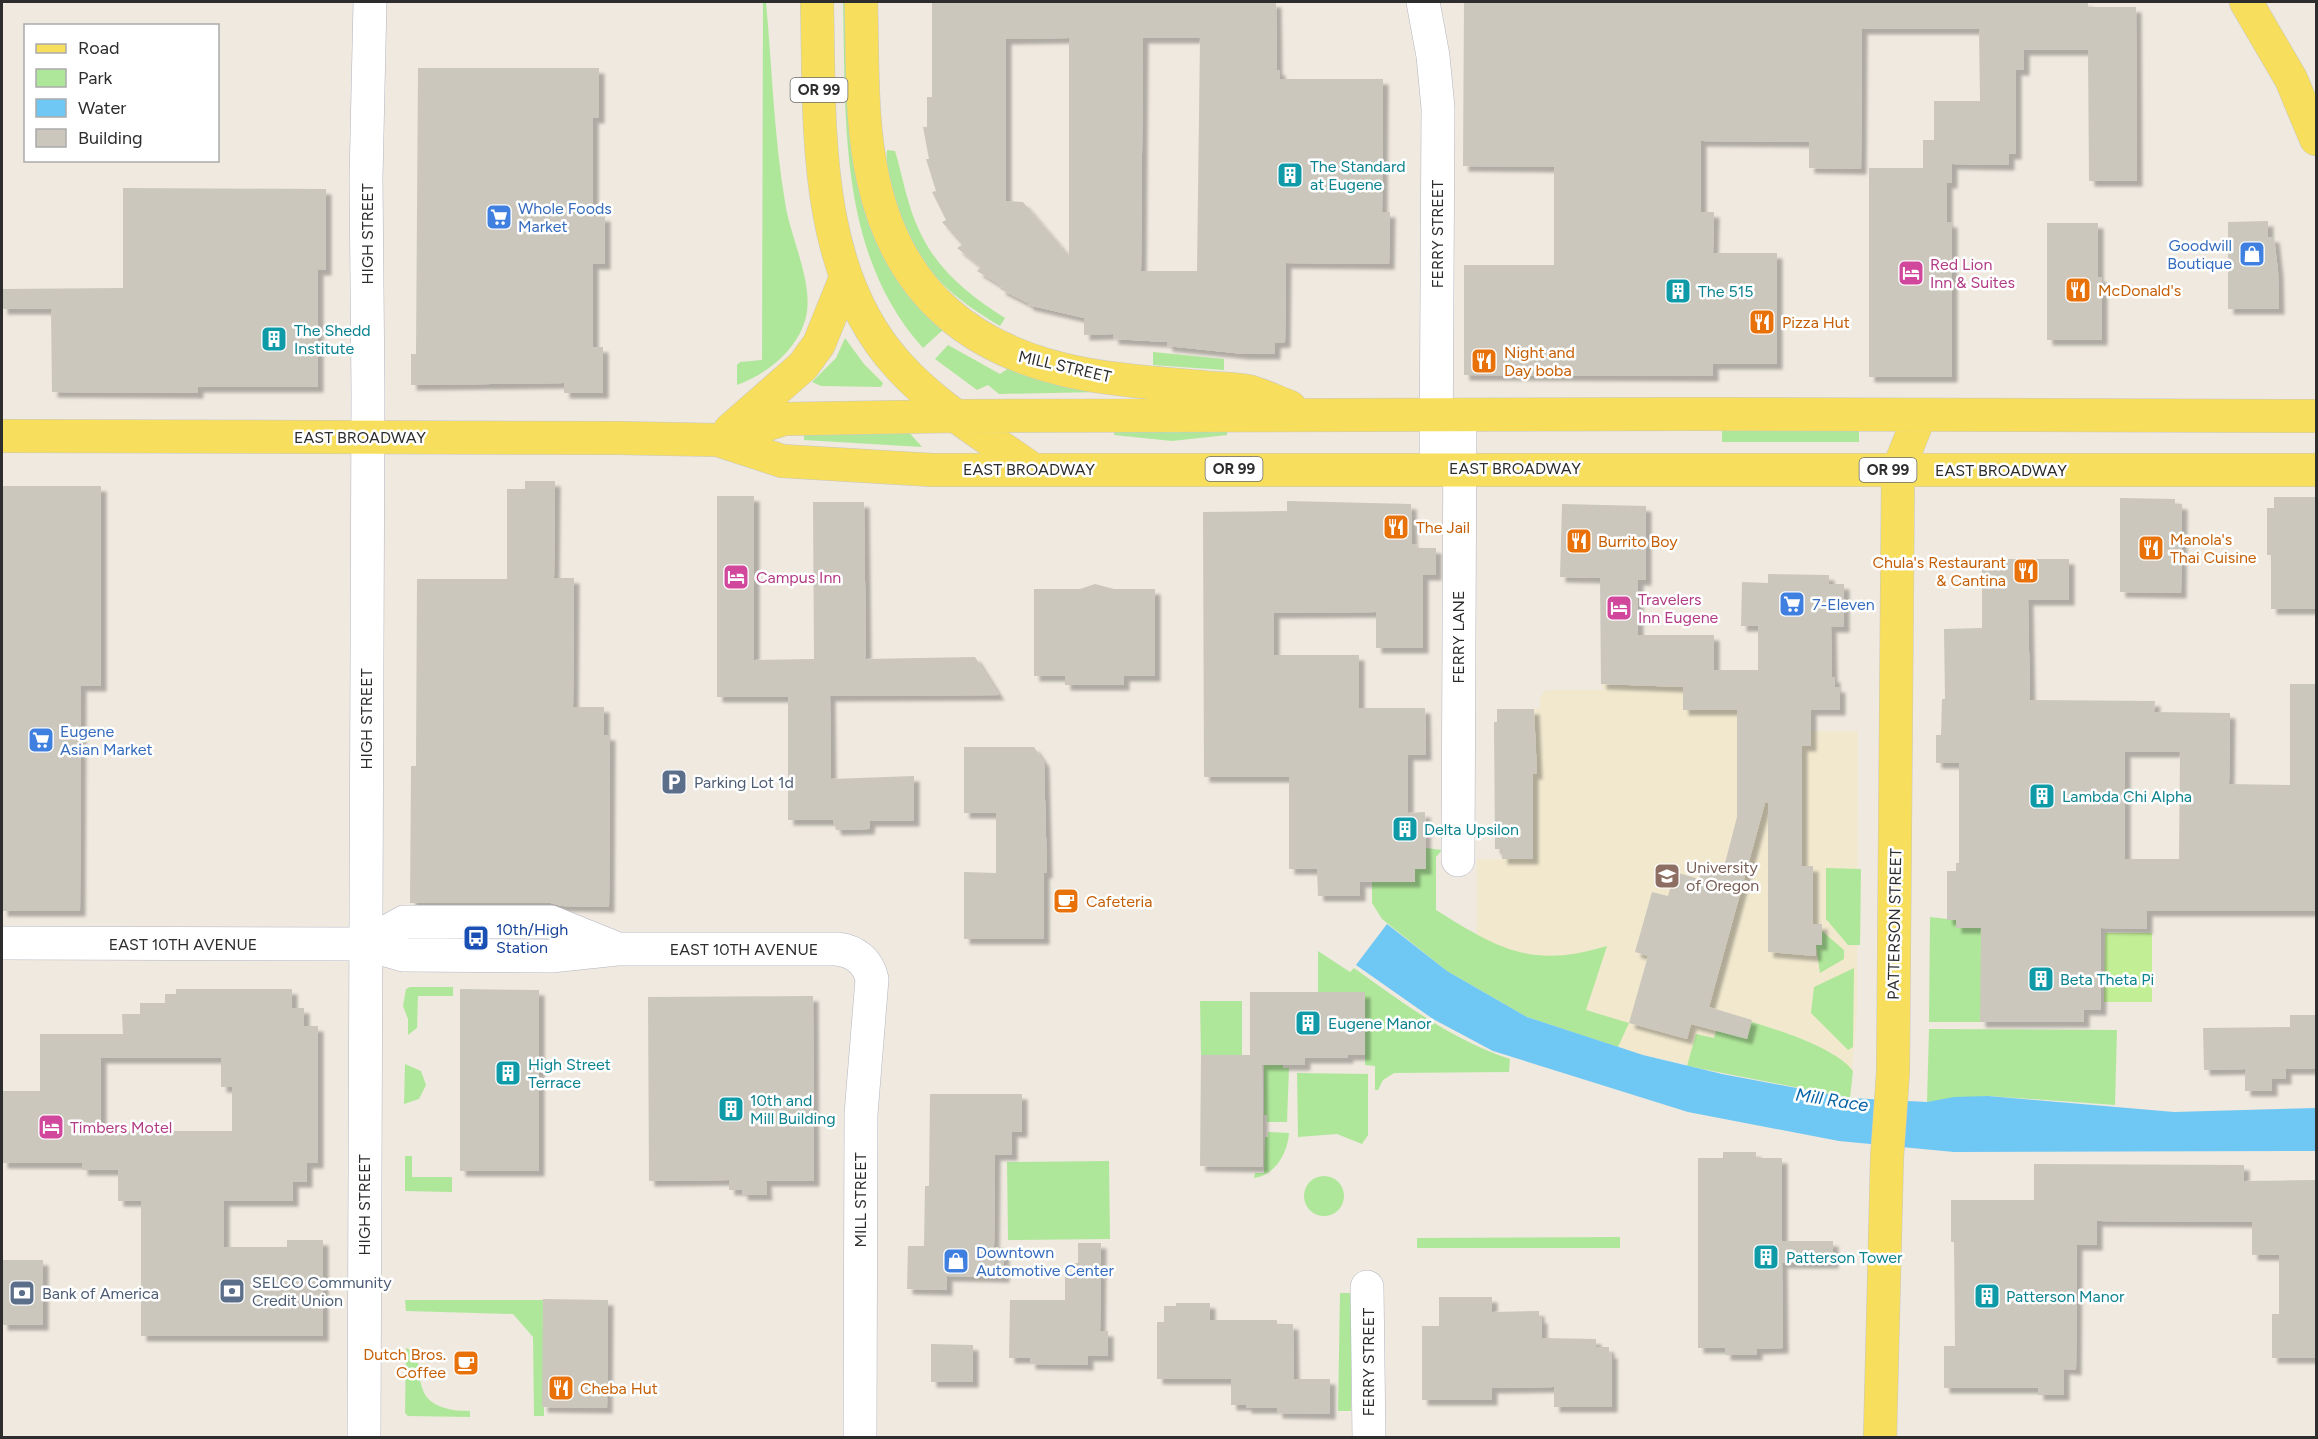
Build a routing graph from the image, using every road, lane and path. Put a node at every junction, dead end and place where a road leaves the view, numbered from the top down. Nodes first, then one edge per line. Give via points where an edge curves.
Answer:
1 (370, 2) edge
2 (817, 2) edge
3 (861, 2) edge
4 (1423, 2) edge
5 (2246, 2) edge
6 (2316, 139) edge
7 (846, 277) junction
8 (1308, 414) junction
9 (1448, 415) junction
10 (1920, 415) junction
11 (957, 416) junction
12 (2316, 416) edge
13 (2, 436) edge
14 (368, 437) junction
15 (718, 440) junction
16 (1448, 468) junction
17 (1032, 469) junction
18 (1898, 470) junction
19 (2316, 470) edge
20 (1458, 860) dead end
21 (2, 944) edge
22 (365, 944) junction
23 (866, 964) joint
24 (1368, 1287) dead end
25 (364, 1437) edge
26 (860, 1437) edge
27 (1369, 1437) edge
28 (1880, 1437) edge

1 - 14 street, HIGH STREET via 366,179
2 - 7 main road, OR 99 via 826,179
3 - 8 main road, MILL STREET via 867,131 874,181 886,225 906,266 935,302 972,333 1028,361 1127,380 1247,392
4 - 9 street, FERRY STREET via 1438,108
5 - 6 main road via 2291,79
7 - 11 main road, OR 99 via 867,322 898,366
7 - 15 main road via 819,344 803,366
8 - 9 main road, EAST BROADWAY
8 - 11 main road, EAST BROADWAY
9 - 10 main road, EAST BROADWAY
9 - 16 street, FERRY LANE
10 - 12 main road, EAST BROADWAY
10 - 18 main road, PATTERSON STREET
11 - 15 main road, EAST BROADWAY via 784,419
11 - 17 main road, OR 99
13 - 14 main road, EAST BROADWAY
14 - 15 main road, EAST BROADWAY
14 - 22 street, HIGH STREET
15 - 17 main road, EAST BROADWAY via 782,461 932,470
16 - 17 main road, EAST BROADWAY / OR 99
16 - 18 main road, EAST BROADWAY / OR 99
16 - 20 street, FERRY LANE
18 - 19 main road, EAST BROADWAY / OR 99
18 - 28 main road, PATTERSON STREET via 1893,1072
21 - 22 street, EAST 10TH AVENUE
22 - 23 street, EAST 10TH AVENUE via 403,955 551,956 617,949 837,949 848,950
22 - 25 street, HIGH STREET
23 - 26 street, MILL STREET via 872,979 861,1114
24 - 27 street, FERRY STREET

